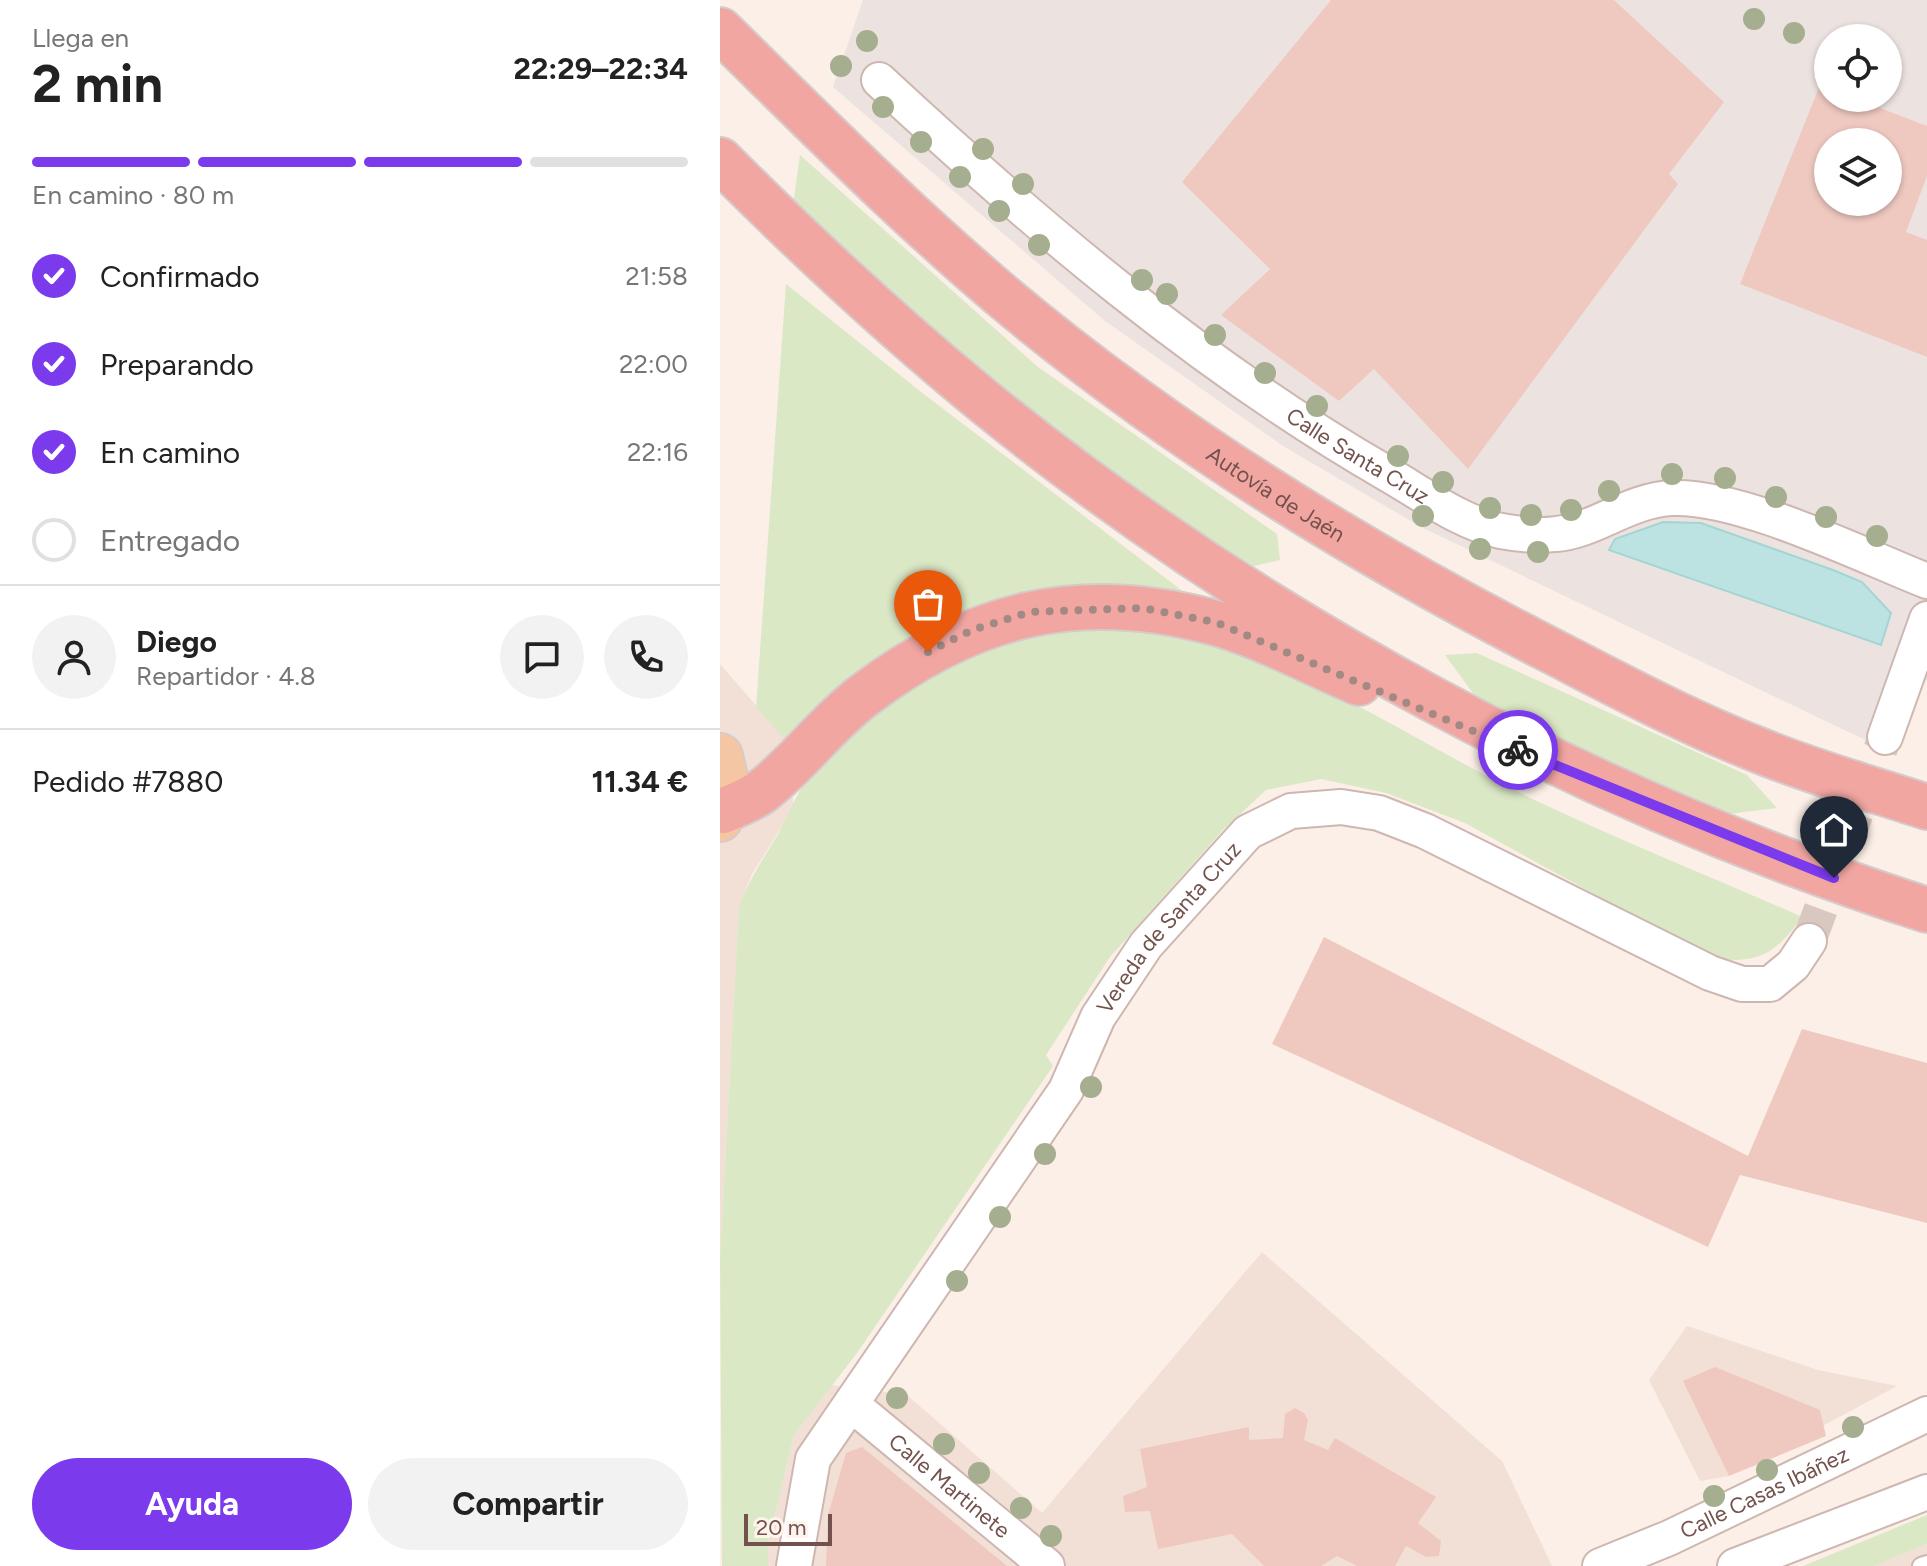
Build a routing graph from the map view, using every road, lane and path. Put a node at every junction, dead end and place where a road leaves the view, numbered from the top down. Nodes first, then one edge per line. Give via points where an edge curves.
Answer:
1 (720, 30) edge
2 (879, 80) dead end
3 (720, 160) edge
4 (1927, 581) edge
5 (1927, 619) edge
6 (1885, 737) tunnel mouth
7 (720, 756) edge
8 (1614, 790) junction
9 (1927, 807) edge
10 (722, 815) edge
11 (1927, 910) edge
12 (1809, 941) tunnel mouth
13 (851, 1404) junction
14 (1927, 1414) edge
15 (1927, 1492) edge
16 (1927, 1564) edge
17 (794, 1566) edge
18 (1047, 1566) edge
19 (1600, 1566) edge
20 (1735, 1566) edge
21 (1921, 1566) edge

1 - 9 highway, Autovía de Jaén via 930,234 1011,303 1176,430 1264,487 1438,592 1677,716 1762,752
2 - 4 street, Calle Santa Cruz via 1049,232 1174,330 1306,427 1451,510 1500,531 1558,534 1632,504 1672,498 1715,500
3 - 8 highway via 986,403 1170,539 1377,669
5 - 6 street
7 - 10 main road via 726,782
8 - 10 highway via 1215,622 1143,608 1085,608 1030,612 972,630 907,663 846,710 760,792
8 - 11 highway via 1861,889
12 - 13 street, Vereda de Santa Cruz via 1793,965 1770,984 1742,984 1379,813 1341,807 1291,811 1248,832 1117,983 1066,1090
13 - 17 street, Vereda de Santa Cruz via 813,1459
13 - 18 street, Calle Martinete
14 - 19 street, Calle Casas Ibáñez
15 - 20 street
16 - 21 lane

